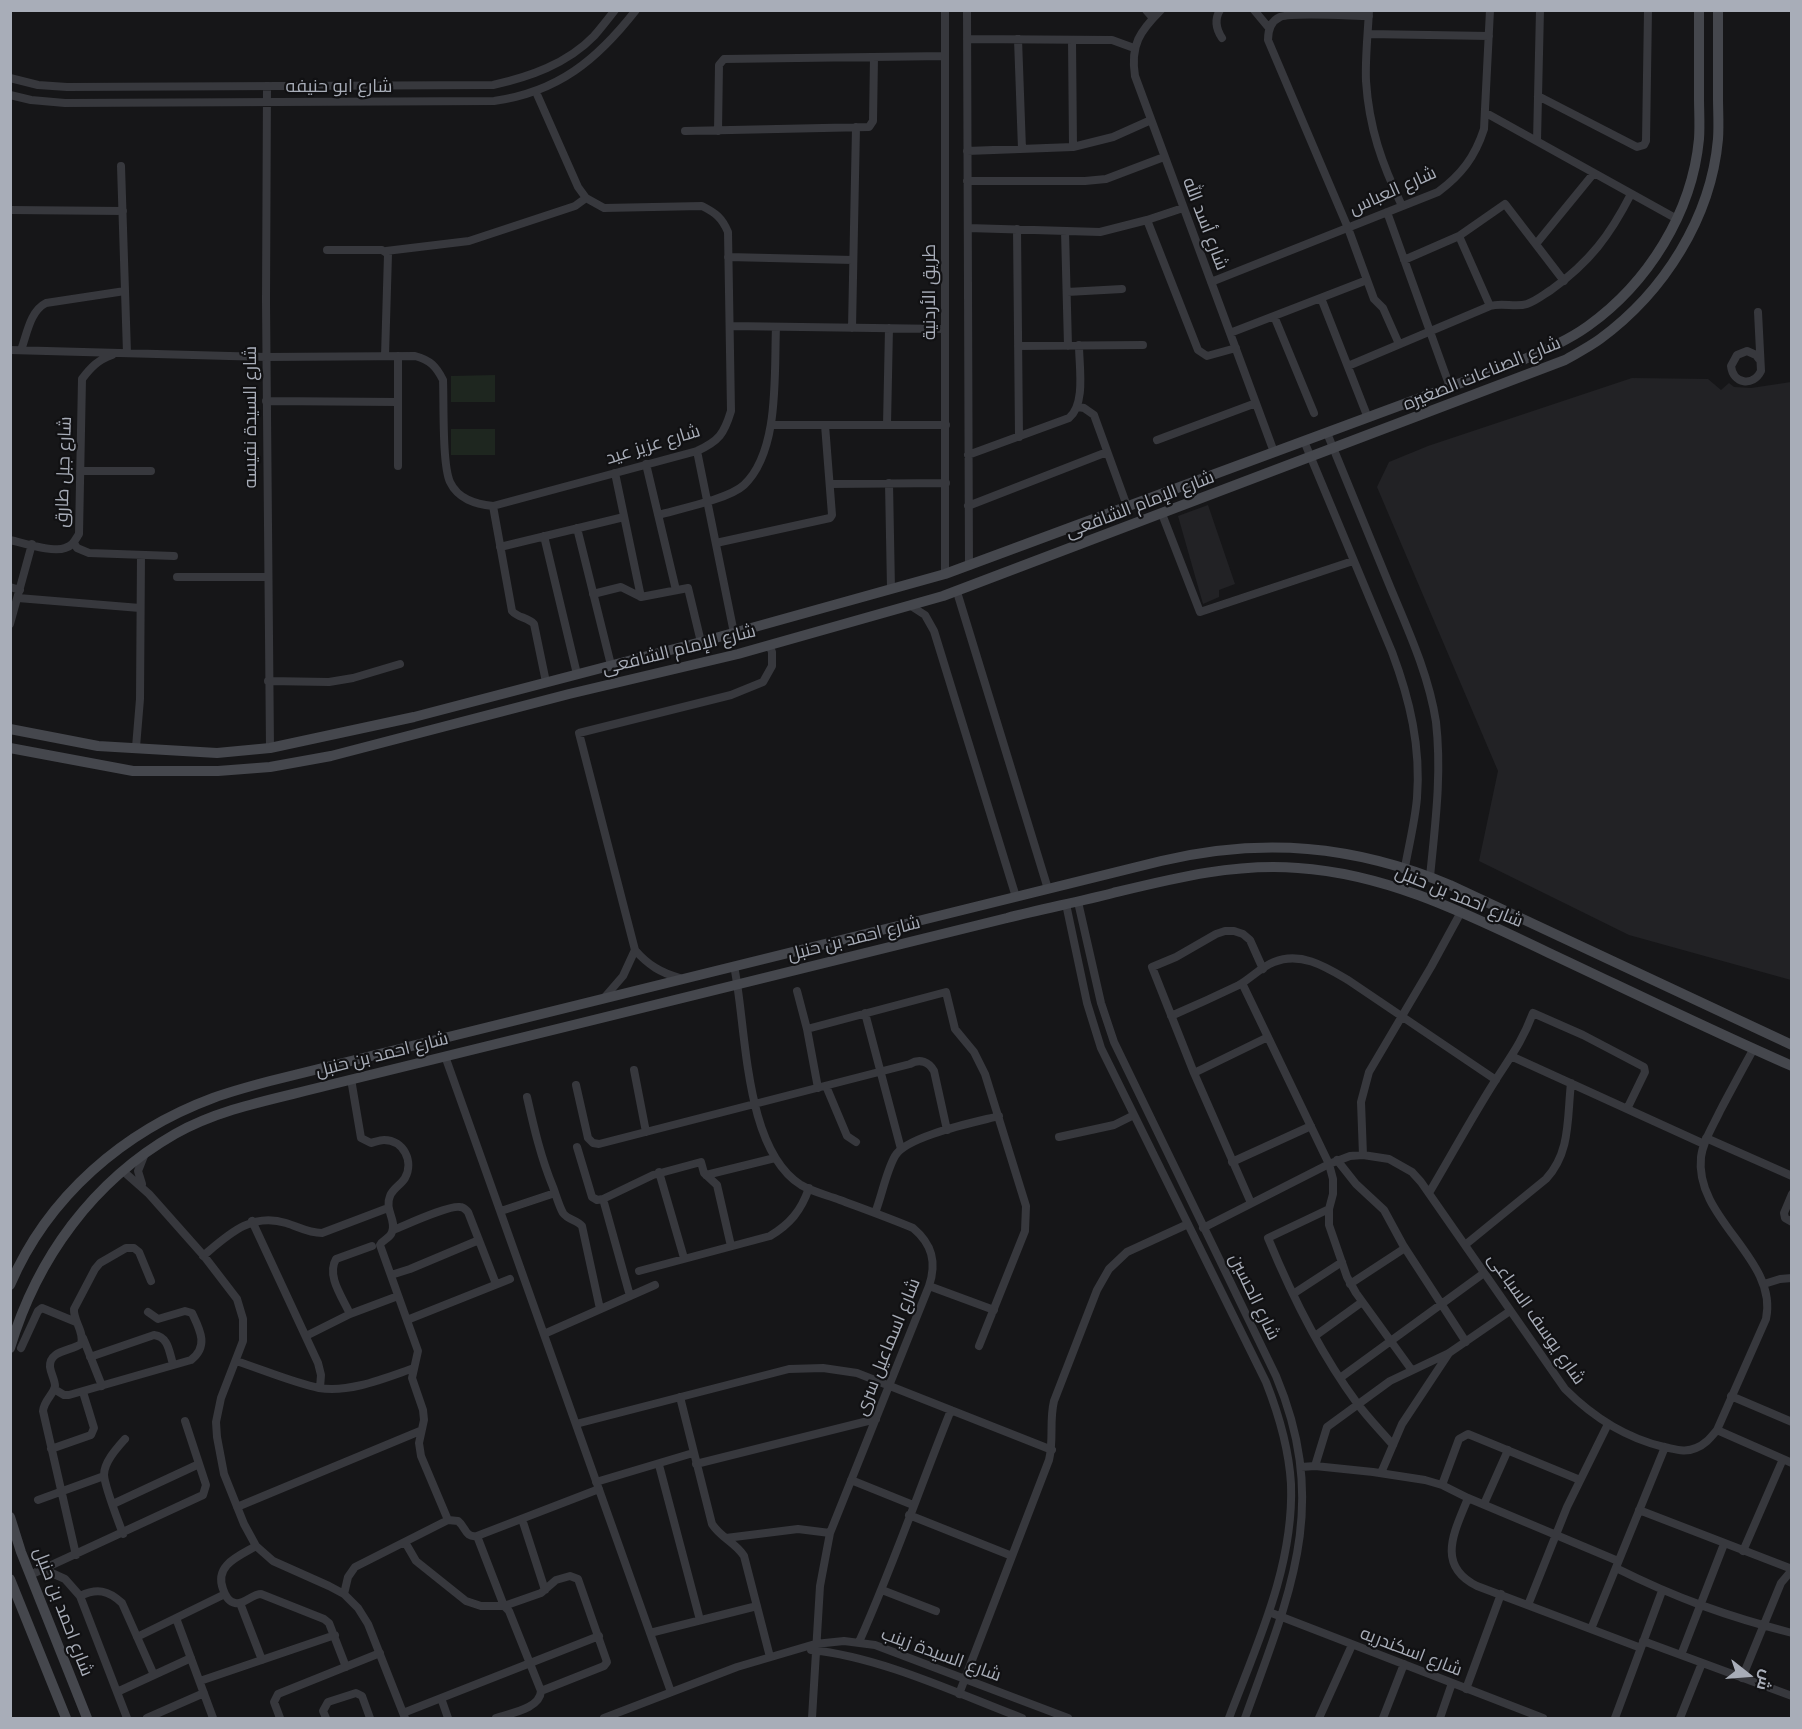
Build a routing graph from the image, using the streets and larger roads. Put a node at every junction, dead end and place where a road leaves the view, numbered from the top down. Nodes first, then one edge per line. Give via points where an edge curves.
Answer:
1 (615, 10) edge
2 (636, 10) edge
3 (945, 10) edge
4 (967, 10) edge
5 (1146, 10) edge
6 (1161, 10) edge
7 (1220, 10) edge
8 (1254, 10) edge
9 (1490, 10) edge
10 (1540, 10) edge
11 (1648, 10) edge
12 (1699, 10) edge
13 (1718, 10) edge
14 (1369, 13) edge
15 (1153, 18) junction
16 (1269, 28) junction
17 (1368, 34) junction
18 (1489, 36) junction
19 (967, 39) junction
20 (1018, 39) junction
21 (1222, 39) dead end
22 (1072, 40) junction
23 (1134, 48) junction
24 (945, 56) junction
25 (874, 57) junction
26 (1718, 68) junction
27 (1699, 69) junction
28 (10, 78) edge
29 (267, 86) junction
30 (536, 92) junction
31 (10, 95) edge
32 (1538, 96) junction
33 (267, 102) junction
34 (1486, 112) junction
35 (1151, 120) junction
36 (856, 127) junction
37 (718, 130) junction
38 (685, 131) dead end
39 (1537, 141) junction
40 (1073, 147) junction
41 (1022, 149) junction
42 (967, 151) junction
43 (1164, 157) junction
44 (121, 166) dead end
45 (1594, 173) junction
46 (968, 181) junction
47 (1631, 194) junction
48 (586, 198) junction
49 (1402, 206) junction
50 (1183, 208) junction
51 (10, 210) edge
52 (123, 211) junction
53 (1387, 212) junction
54 (1677, 219) junction
55 (1147, 220) junction
56 (968, 228) junction
57 (1348, 228) junction
58 (1017, 230) junction
59 (1065, 231) junction
60 (1459, 236) junction
61 (1536, 244) junction
62 (327, 250) dead end
63 (386, 251) junction
64 (728, 257) junction
65 (853, 260) junction
66 (1404, 260) junction
67 (1368, 280) junction
68 (1564, 280) junction
69 (1211, 282) junction
70 (1122, 289) dead end
71 (125, 291) junction
72 (1067, 292) junction
73 (1322, 298) junction
74 (1490, 306) junction
75 (1758, 312) dead end
76 (1274, 316) junction
77 (730, 327) junction
78 (776, 327) junction
79 (852, 328) junction
80 (889, 328) junction
81 (945, 329) junction
82 (1430, 331) junction
83 (1230, 333) junction
84 (1399, 344) junction
85 (1079, 345) junction
86 (1143, 345) dead end
87 (1018, 346) junction
88 (1068, 346) junction
89 (1236, 348) junction
90 (10, 350) edge
91 (21, 350) junction
92 (116, 353) junction
93 (127, 353) junction
94 (385, 356) junction
95 (398, 356) junction
96 (266, 357) junction
97 (1759, 359) junction
98 (1348, 366) junction
99 (1450, 387) junction
100 (266, 401) junction
101 (398, 402) junction
102 (1256, 403) junction
103 (1078, 407) junction
104 (1314, 413) dead end
105 (1368, 418) junction
106 (771, 425) junction
107 (825, 425) junction
108 (887, 425) junction
109 (946, 425) junction
110 (1327, 433) junction
111 (1019, 437) junction
112 (1157, 440) dead end
113 (1304, 441) junction
114 (1333, 449) junction
115 (697, 451) junction
116 (1107, 452) junction
117 (1274, 452) junction
118 (968, 455) junction
119 (1310, 458) junction
120 (646, 465) junction
121 (398, 466) dead end
122 (80, 471) junction
123 (151, 471) dead end
124 (615, 473) junction
125 (889, 483) junction
126 (946, 483) junction
127 (830, 484) junction
128 (708, 502) junction
129 (493, 506) junction
130 (969, 506) junction
131 (1127, 506) junction
132 (1162, 514) junction
133 (658, 515) junction
134 (624, 517) junction
135 (577, 528) junction
136 (544, 536) junction
137 (10, 540) edge
138 (74, 543) junction
139 (716, 543) junction
140 (33, 544) junction
141 (500, 547) junction
142 (141, 555) junction
143 (174, 556) dead end
144 (1353, 561) junction
145 (969, 566) junction
146 (945, 574) junction
147 (268, 577) junction
148 (177, 578) dead end
149 (10, 587) edge
150 (676, 590) junction
151 (891, 590) junction
152 (957, 592) junction
153 (19, 594) junction
154 (593, 594) junction
155 (641, 597) junction
156 (911, 606) junction
157 (140, 608) junction
158 (10, 624) edge
159 (734, 633) junction
160 (701, 642) junction
161 (769, 645) junction
162 (400, 664) dead end
163 (611, 665) junction
164 (594, 669) junction
165 (577, 674) junction
166 (268, 681) junction
167 (546, 682) junction
168 (599, 687) junction
169 (10, 729) edge
170 (136, 747) junction
171 (10, 748) edge
172 (270, 748) junction
173 (1244, 847) junction
174 (1405, 867) junction
175 (1244, 868) junction
176 (1430, 877) junction
177 (1048, 889) junction
178 (1016, 897) junction
179 (1078, 902) junction
180 (1066, 904) junction
181 (1461, 912) junction
182 (1579, 945) junction
183 (635, 950) junction
184 (1571, 963) junction
185 (734, 966) junction
186 (1263, 969) junction
187 (682, 978) junction
188 (1242, 983) junction
189 (738, 984) junction
190 (797, 991) dead end
191 (603, 998) junction
192 (865, 1013) junction
193 (1171, 1016) junction
194 (1401, 1017) junction
195 (807, 1029) junction
196 (1268, 1037) junction
197 (1791, 1045) edge
198 (1753, 1050) junction
199 (1119, 1054) junction
200 (445, 1056) junction
201 (1513, 1057) junction
202 (1107, 1061) junction
203 (1791, 1066) edge
204 (634, 1070) dead end
205 (879, 1072) junction
206 (1194, 1073) junction
207 (351, 1079) junction
208 (270, 1080) junction
209 (1496, 1080) junction
210 (1571, 1083) junction
211 (576, 1085) dead end
212 (826, 1086) junction
213 (818, 1088) junction
214 (527, 1097) dead end
215 (267, 1101) junction
216 (756, 1104) junction
217 (1627, 1109) junction
218 (1134, 1115) junction
219 (999, 1116) junction
220 (1311, 1126) junction
221 (947, 1130) junction
222 (646, 1132) junction
223 (1059, 1137) dead end
224 (1705, 1141) junction
225 (856, 1142) dead end
226 (577, 1147) dead end
227 (901, 1149) junction
228 (146, 1154) junction
229 (1363, 1155) junction
230 (775, 1158) junction
231 (1337, 1160) junction
232 (1232, 1162) junction
233 (1329, 1164) junction
234 (123, 1171) junction
235 (659, 1172) junction
236 (706, 1175) junction
237 (1791, 1176) edge
238 (144, 1188) junction
239 (809, 1188) junction
240 (555, 1193) junction
241 (1429, 1193) junction
242 (1791, 1194) edge
243 (603, 1199) junction
244 (1251, 1203) junction
245 (388, 1208) junction
246 (1329, 1209) junction
247 (501, 1211) junction
248 (875, 1213) junction
249 (252, 1221) junction
250 (1791, 1222) edge
251 (1188, 1224) junction
252 (1203, 1228) junction
253 (393, 1230) junction
254 (479, 1240) junction
255 (1465, 1245) junction
256 (372, 1246) dead end
257 (731, 1246) junction
258 (1405, 1248) junction
259 (203, 1256) junction
260 (684, 1258) junction
261 (1342, 1262) junction
262 (639, 1271) dead end
263 (1484, 1273) junction
264 (391, 1275) junction
265 (1791, 1278) edge
266 (510, 1279) dead end
267 (151, 1281) dead end
268 (10, 1284) edge
269 (496, 1284) junction
270 (1350, 1284) junction
271 (1764, 1284) junction
272 (655, 1285) dead end
273 (929, 1286) junction
274 (1293, 1294) junction
275 (398, 1296) junction
276 (630, 1296) junction
277 (1362, 1302) junction
278 (1441, 1305) junction
279 (600, 1309) junction
280 (994, 1310) junction
281 (1510, 1311) junction
282 (148, 1312) dead end
283 (350, 1314) junction
284 (407, 1320) junction
285 (76, 1322) junction
286 (544, 1334) junction
287 (306, 1336) junction
288 (1315, 1336) junction
289 (83, 1338) junction
290 (1391, 1341) junction
291 (1466, 1342) junction
292 (979, 1346) dead end
293 (16, 1348) edge
294 (1449, 1353) junction
295 (90, 1357) junction
296 (236, 1360) junction
297 (173, 1364) junction
298 (414, 1368) junction
299 (1411, 1369) junction
300 (1276, 1376) junction
301 (1340, 1378) junction
302 (1266, 1382) junction
303 (102, 1386) junction
304 (889, 1386) junction
305 (320, 1388) junction
306 (54, 1389) junction
307 (83, 1392) junction
308 (1731, 1396) junction
309 (680, 1397) junction
310 (1358, 1404) junction
311 (951, 1410) junction
312 (876, 1419) junction
313 (184, 1421) dead end
314 (1791, 1422) edge
315 (576, 1424) junction
316 (1608, 1424) junction
317 (1717, 1430) junction
318 (420, 1431) junction
319 (125, 1439) dead end
320 (1393, 1445) junction
321 (1665, 1447) junction
322 (51, 1449) junction
323 (1052, 1450) junction
324 (1508, 1450) junction
325 (693, 1453) junction
326 (1783, 1459) junction
327 (1791, 1463) edge
328 (199, 1464) junction
329 (696, 1464) junction
330 (659, 1465) junction
331 (1315, 1466) junction
332 (1301, 1467) junction
333 (1381, 1473) junction
334 (104, 1476) junction
335 (851, 1480) junction
336 (1580, 1480) junction
337 (1442, 1485) junction
338 (598, 1486) junction
339 (61, 1492) junction
340 (1468, 1498) junction
341 (38, 1500) dead end
342 (113, 1504) junction
343 (1484, 1504) junction
344 (914, 1505) junction
345 (237, 1507) junction
346 (1639, 1510) junction
347 (909, 1515) junction
348 (10, 1517) edge
349 (522, 1519) junction
350 (448, 1520) junction
351 (830, 1533) junction
352 (123, 1534) junction
353 (1556, 1534) junction
354 (477, 1536) junction
355 (724, 1539) junction
356 (405, 1542) junction
357 (1724, 1544) junction
358 (256, 1546) junction
359 (1743, 1551) junction
360 (76, 1555) junction
361 (1012, 1556) junction
362 (1617, 1564) junction
363 (1791, 1569) edge
364 (45, 1570) junction
365 (30, 1575) junction
366 (10, 1580) edge
367 (545, 1590) junction
368 (882, 1590) junction
369 (1662, 1591) junction
370 (225, 1594) junction
371 (344, 1594) junction
372 (1501, 1594) junction
373 (80, 1596) junction
374 (240, 1603) junction
375 (1528, 1605) junction
376 (504, 1606) junction
377 (757, 1606) junction
378 (1700, 1606) junction
379 (936, 1611) dead end
380 (1269, 1612) junction
381 (1281, 1617) junction
382 (176, 1618) junction
383 (700, 1620) junction
384 (1763, 1626) junction
385 (1591, 1629) junction
386 (650, 1633) junction
387 (1791, 1634) edge
388 (335, 1635) junction
389 (599, 1636) junction
390 (137, 1637) junction
391 (859, 1642) junction
392 (1642, 1644) junction
393 (1352, 1645) junction
394 (815, 1647) junction
395 (380, 1653) junction
396 (1681, 1655) junction
397 (770, 1657) junction
398 (191, 1658) junction
399 (262, 1660) junction
400 (1702, 1663) junction
401 (530, 1664) junction
402 (1404, 1664) junction
403 (346, 1667) junction
404 (154, 1675) junction
405 (1742, 1678) junction
406 (964, 1679) junction
407 (200, 1681) junction
408 (1452, 1683) junction
409 (1466, 1689) junction
410 (541, 1691) junction
411 (117, 1692) junction
412 (671, 1692) junction
413 (204, 1693) junction
414 (959, 1694) junction
415 (1791, 1696) edge
416 (441, 1698) junction
417 (404, 1716) edge
418 (66, 1719) edge
419 (87, 1719) edge
420 (128, 1719) edge
421 (147, 1719) edge
422 (213, 1719) edge
423 (280, 1719) edge
424 (326, 1719) edge
425 (370, 1719) edge
426 (448, 1719) edge
427 (496, 1719) edge
428 (604, 1719) edge
429 (812, 1719) edge
430 (1022, 1719) edge
431 (1068, 1719) edge
432 (1229, 1719) edge
433 (1245, 1719) edge
434 (1319, 1719) edge
435 (1383, 1719) edge
436 (1440, 1719) edge
437 (1543, 1719) edge
438 (1615, 1719) edge
439 (1680, 1719) edge

1 - 29 street, شارع ابو حنيفه via 593,37 571,55 546,69 493,85
2 - 30 street, شارع ابو حنيفه via 582,67
3 - 24 street, طريق الأردنية
4 - 19 street, طريق الأردنية
5 - 15 street
6 - 15 street
7 - 21 street via 1216,22
8 - 16 street
9 - 18 street, شارع العباس
10 - 32 street
11 - 32 street via 1644,145 1637,147
12 - 27 street, شارع الصناعات الصغيره
13 - 26 street, شارع الصناعات الصغيره
14 - 16 street via 1287,16
14 - 17 street
15 - 23 street
16 - 57 street via 1268,40
17 - 18 street
17 - 49 street via 1366,79 1371,123 1383,166
18 - 34 street, شارع العباس
19 - 20 street
19 - 42 street, طريق الأردنية
20 - 22 street
20 - 41 street
22 - 23 street via 1112,40
22 - 40 street
23 - 35 street, شارع أسد الله via 1135,76
24 - 25 street
24 - 81 street, طريق الأردنية
25 - 36 street via 873,121 869,127
25 - 37 street via 724,59 719,65
26 - 27 street
26 - 114 street, شارع الصناعات الصغيره via 1718,138 1705,196 1679,254 1631,314 1565,360
27 - 54 street, شارع الصناعات الصغيره via 1699,138 1691,180
28 - 29 street, شارع ابو حنيفه via 67,87
29 - 33 street, شارع السيدة نفيسه
30 - 33 street, شارع ابو حنيفه via 494,101
30 - 48 street
31 - 33 street, شارع ابو حنيفه via 65,103
32 - 39 street
33 - 96 street, شارع السيدة نفيسه
34 - 39 street
34 - 49 street, شارع العباس via 1479,146 1456,178 1438,192
35 - 40 street via 1113,137
35 - 43 street, شارع أسد الله
36 - 37 street
36 - 65 street
37 - 38 street
39 - 45 street
40 - 41 street
41 - 42 street
42 - 46 street, طريق الأردنية
43 - 46 street via 1106,179
43 - 50 street, شارع أسد الله
44 - 52 street
45 - 47 street
45 - 61 street
46 - 56 street, طريق الأردنية
47 - 54 street
47 - 68 street via 1592,256
48 - 63 street via 575,206 468,241
48 - 64 street, شارع عزيز عيد via 604,208 702,206 724,221
49 - 53 street, شارع العباس
50 - 55 street
50 - 69 street, شارع أسد الله
51 - 52 street
52 - 71 street
53 - 57 street, شارع العباس
53 - 66 street
54 - 99 street, شارع الصناعات الصغيره via 1644,273 1618,302 1588,326 1555,346
55 - 59 street via 1100,232
55 - 89 street via 1198,351 1207,356
56 - 58 street
56 - 118 street, طريق الأردنية
57 - 67 street
57 - 69 street, شارع العباس
58 - 59 street
58 - 87 street
59 - 72 street
60 - 61 street via 1505,204
60 - 66 street
60 - 74 street
61 - 68 street
62 - 63 street
63 - 94 street
64 - 65 street
64 - 77 street, شارع عزيز عيد
65 - 79 street
66 - 82 street
67 - 73 street
67 - 84 street
68 - 74 street via 1530,303
69 - 83 street, شارع أسد الله
70 - 72 street
71 - 91 street via 38,307
71 - 93 street
72 - 88 street
73 - 76 street
73 - 98 street
74 - 82 street
75 - 97 street
76 - 83 street
76 - 104 street
77 - 78 street
77 - 115 street, شارع عزيز عيد via 731,411 726,429 714,443
78 - 79 street
78 - 106 street
79 - 80 street
80 - 81 street
80 - 108 street
81 - 109 street, طريق الأردنية
82 - 84 street
82 - 99 street
83 - 89 street, شارع أسد الله
84 - 98 street
85 - 86 street
85 - 88 street
85 - 103 street
87 - 88 street
87 - 111 street
89 - 102 street, شارع أسد الله
90 - 91 street
91 - 92 street
92 - 93 street
92 - 122 street, شارع جبل طارق via 102,358 82,379
93 - 96 street
94 - 95 street
94 - 96 street
95 - 101 street
95 - 129 street via 415,356 437,368 443,380 450,482 468,500
96 - 100 street, شارع السيدة نفيسه
97 - 97 street via 1761,371 1754,380 1742,381 1734,376 1731,366 1737,355 1747,351
98 - 105 street
99 - 105 street, شارع الصناعات الصغيره
100 - 101 street
100 - 147 street, شارع السيدة نفيسه
101 - 121 street
102 - 112 street
102 - 117 street, شارع أسد الله
103 - 111 street via 1069,418
103 - 116 street via 1094,415
105 - 110 street, شارع الصناعات الصغيره
106 - 107 street
106 - 128 street via 767,447 743,486
107 - 108 street
107 - 127 street
108 - 109 street
109 - 126 street, طريق الأردنية
110 - 113 street, شارع الإمام الشافعى
110 - 114 street
111 - 118 street
113 - 117 street, شارع الإمام الشافعى
113 - 119 street
114 - 119 street, شارع الإمام الشافعى
114 - 176 street via 1414,642 1429,690 1439,761 1439,802
115 - 120 street, شارع عزيز عيد
115 - 128 street
116 - 130 street
116 - 131 street
117 - 131 street, شارع الإمام الشافعى
118 - 130 street, طريق الأردنية
119 - 132 street, شارع الإمام الشافعى
119 - 144 street
120 - 124 street, شارع عزيز عيد
120 - 133 street
122 - 123 street
122 - 138 street, شارع جبل طارق via 79,534
124 - 129 street, شارع عزيز عيد
124 - 134 street
125 - 126 street
125 - 127 street
125 - 151 street
126 - 146 street, طريق الأردنية
127 - 139 street via 830,518
128 - 133 street
128 - 139 street
129 - 141 street
130 - 145 street, طريق الأردنية
131 - 145 street, شارع الإمام الشافعى
132 - 144 street via 1200,612
132 - 152 street, شارع الإمام الشافعى
133 - 150 street
134 - 135 street
134 - 155 street
135 - 136 street
135 - 154 street
136 - 141 street
136 - 165 street
137 - 140 street, شارع جبل طارق
138 - 140 street, شارع جبل طارق via 65,549
138 - 142 street via 82,552
139 - 159 street
140 - 153 street
141 - 167 street via 512,611 534,624
142 - 143 street
142 - 157 street
144 - 174 street via 1402,679 1414,724 1417,800
145 - 146 street, شارع الإمام الشافعى
146 - 151 street, شارع الإمام الشافعى
147 - 148 street
147 - 166 street, شارع السيدة نفيسه
149 - 153 street
150 - 155 street
150 - 160 street via 689,590
151 - 159 street, شارع الإمام الشافعى
152 - 156 street, شارع الإمام الشافعى
152 - 177 street
153 - 157 street
153 - 158 street
154 - 155 street via 621,587
154 - 163 street
156 - 161 street, شارع الإمام الشافعى
156 - 178 street via 925,615 934,631
157 - 170 street
159 - 160 street, شارع الإمام الشافعى
160 - 163 street, شارع الإمام الشافعى
161 - 168 street, شارع الإمام الشافعى
161 - 183 street via 772,666 763,682 731,695 579,732
162 - 166 street via 329,682
163 - 164 street, شارع الإمام الشافعى
164 - 165 street, شارع الإمام الشافعى
164 - 168 street
165 - 167 street, شارع الإمام الشافعى
166 - 172 street, شارع السيدة نفيسه
167 - 172 street, شارع الإمام الشافعى via 414,717
168 - 171 street, شارع الإمام الشافعى via 331,756 270,767 133,771
169 - 170 street, شارع الإمام الشافعى via 98,746
170 - 172 street, شارع الإمام الشافعى via 217,753
173 - 174 street, شارع احمد بن حنبل via 1327,850
173 - 175 street
173 - 177 street, شارع احمد بن حنبل via 1188,854
174 - 176 street, شارع احمد بن حنبل
175 - 179 street, شارع احمد بن حنبل via 1187,875
175 - 181 street, شارع احمد بن حنبل via 1297,868 1349,874
176 - 182 street, شارع احمد بن حنبل
177 - 178 street, شارع احمد بن حنبل
178 - 185 street, شارع احمد بن حنبل
179 - 180 street, شارع احمد بن حنبل
179 - 199 street, شارع الحسين via 1101,1003
180 - 189 street, شارع احمد بن حنبل
180 - 202 street, شارع الحسين via 1093,1026
181 - 184 street, شارع احمد بن حنبل
181 - 194 street
182 - 184 street
182 - 197 street, شارع احمد بن حنبل
183 - 187 street via 655,969
183 - 191 street via 623,976
184 - 198 street, شارع احمد بن حنبل
185 - 187 street, شارع احمد بن حنبل
185 - 189 street, شارع اسماعيل سرى
186 - 188 street
186 - 193 street via 1250,940 1243,934 1216,934 1152,967
186 - 194 street via 1287,959 1312,961 1348,980
187 - 191 street, شارع احمد بن حنبل
188 - 193 street
188 - 196 street
189 - 200 street, شارع احمد بن حنبل
189 - 216 street, شارع اسماعيل سرى via 743,1045
190 - 195 street
191 - 208 street, شارع احمد بن حنبل
192 - 195 street
192 - 205 street
192 - 219 street via 946,992 955,1029 981,1063
193 - 206 street
194 - 209 street
194 - 229 street via 1365,1081 1361,1111
195 - 213 street
196 - 206 street
196 - 220 street
198 - 203 street, شارع احمد بن حنبل
198 - 224 street, شارع يوسف السباعى
199 - 202 street
199 - 252 street, شارع الحسين
200 - 207 street, شارع احمد بن حنبل
200 - 247 street
201 - 209 street
201 - 210 street
201 - 217 street via 1533,1013 1583,1035 1644,1066
202 - 218 street, شارع الحسين
204 - 222 street
205 - 212 street
205 - 221 street via 916,1060 930,1065
205 - 227 street
206 - 232 street
207 - 215 street, شارع احمد بن حنبل
207 - 245 street via 361,1138 368,1143 392,1142 405,1152 408,1160 406,1177 390,1196
208 - 215 street
208 - 268 street, شارع احمد بن حنبل via 212,1098 136,1136 113,1152 64,1198 38,1233
209 - 241 street
210 - 217 street
210 - 255 street via 1564,1152 1557,1167
211 - 222 street via 587,1135 593,1143
212 - 213 street
212 - 225 street via 847,1136
213 - 216 street
214 - 240 street
215 - 228 street, شارع احمد بن حنبل via 204,1120
216 - 222 street
216 - 230 street, شارع اسماعيل سرى
217 - 224 street
218 - 223 street via 1114,1125
218 - 251 street, شارع الحسين
219 - 221 street
219 - 280 street via 1027,1218
220 - 232 street
220 - 233 street
221 - 227 street
224 - 237 street
224 - 271 street, شارع يوسف السباعى via 1701,1172 1709,1198
226 - 243 street via 592,1197
227 - 248 street
228 - 234 street, شارع احمد بن حنبل
228 - 238 street via 138,1171
229 - 231 street, شارع يوسف السباعى
229 - 241 street, شارع يوسف السباعى via 1401,1165
230 - 236 street
230 - 239 street, شارع اسماعيل سرى via 789,1176
231 - 233 street, شارع يوسف السباعى
231 - 258 street via 1384,1210
232 - 244 street
233 - 244 street, شارع يوسف السباعى
233 - 246 street via 1333,1186
234 - 238 street
234 - 293 street, شارع احمد بن حنبل via 80,1214 45,1263 20,1318
235 - 236 street via 701,1162
235 - 243 street
235 - 260 street
236 - 257 street via 717,1185
238 - 259 street
239 - 248 street, شارع اسماعيل سرى
239 - 257 street via 796,1216 784,1227 770,1236
240 - 247 street
240 - 279 street via 568,1218 582,1226
241 - 255 street, شارع يوسف السباعى
242 - 250 street via 1784,1213
243 - 276 street
244 - 252 street, شارع يوسف السباعى
245 - 249 street via 322,1233 274,1220
245 - 253 street
246 - 261 street via 1329,1225
246 - 274 street via 1268,1238
247 - 286 street
248 - 273 street, شارع اسماعيل سرى via 913,1228 922,1236 934,1259
249 - 259 street via 237,1228
249 - 287 street
251 - 302 street, شارع الحسين
251 - 323 street via 1127,1252 1109,1269 1054,1401 1050,1415
252 - 300 street, شارع الحسين
253 - 254 street via 458,1206 468,1212
253 - 264 street via 380,1245
254 - 264 street
254 - 269 street
255 - 263 street, شارع يوسف السباعى
256 - 283 street via 336,1259 333,1264 333,1274
257 - 260 street
258 - 270 street
258 - 278 street
259 - 296 street via 237,1299 243,1319 243,1341
260 - 262 street
261 - 270 street
261 - 274 street
263 - 278 street
263 - 281 street, شارع يوسف السباعى
264 - 275 street
265 - 271 street
266 - 269 street
267 - 285 street via 134,1248 107,1258 95,1269 75,1306
269 - 284 street
270 - 277 street
271 - 308 street, شارع يوسف السباعى via 1768,1297 1766,1319
272 - 276 street
273 - 280 street
273 - 304 street, شارع اسماعيل سرى
274 - 288 street
275 - 283 street
275 - 284 street
276 - 279 street
277 - 288 street
277 - 290 street
278 - 290 street
278 - 291 street
279 - 286 street
280 - 292 street
281 - 291 street
281 - 316 street, شارع يوسف السباعى via 1565,1389
282 - 297 street via 158,1319 185,1311 193,1315 202,1336 200,1350 191,1360
283 - 287 street
284 - 298 street via 418,1352
285 - 289 street
285 - 293 street via 39,1309
286 - 315 street
287 - 305 street via 318,1363
288 - 301 street
289 - 295 street
289 - 306 street via 80,1346 53,1357 50,1365
290 - 299 street
290 - 301 street
291 - 294 street
294 - 299 street
294 - 320 street via 1402,1424
295 - 297 street via 154,1335 165,1340
295 - 303 street
296 - 305 street
296 - 345 street via 220,1398 216,1422 224,1474
297 - 303 street
298 - 305 street via 368,1383
298 - 318 street via 413,1383 424,1420
299 - 310 street
300 - 302 street
300 - 332 street, شارع الحسين via 1294,1425
301 - 310 street
302 - 380 street, شارع الحسين via 1284,1433 1291,1485 1283,1562
303 - 307 street
304 - 309 street via 857,1373 789,1369
304 - 311 street
304 - 312 street, شارع اسماعيل سرى
306 - 307 street via 64,1395
306 - 322 street via 43,1411
307 - 322 street via 94,1432
308 - 314 street
308 - 317 street, شارع يوسف السباعى
309 - 315 street
309 - 325 street
310 - 320 street
310 - 331 street via 1326,1427
311 - 323 street
311 - 344 street
312 - 329 street
312 - 335 street, شارع اسماعيل سرى
313 - 328 street
315 - 338 street
316 - 321 street, شارع يوسف السباعى
316 - 336 street
317 - 321 street, شارع يوسف السباعى via 1696,1448 1682,1451
317 - 326 street
318 - 345 street
318 - 350 street via 421,1455
319 - 334 street via 108,1462
320 - 333 street
321 - 346 street
322 - 339 street
323 - 361 street
324 - 336 street
324 - 337 street via 1473,1435 1463,1436
324 - 343 street
325 - 329 street
325 - 330 street
326 - 327 street
326 - 359 street
328 - 342 street
328 - 352 street via 206,1485 200,1498
329 - 355 street via 712,1524
330 - 338 street
330 - 383 street
331 - 332 street
331 - 333 street
332 - 381 street, شارع الحسين via 1300,1540
333 - 337 street
334 - 339 street
334 - 342 street
335 - 344 street
335 - 351 street, شارع اسماعيل سرى
336 - 353 street
337 - 340 street
338 - 349 street
338 - 386 street
339 - 341 street
339 - 360 street
340 - 343 street
340 - 372 street via 1451,1547 1455,1567 1468,1581
342 - 352 street
343 - 353 street
344 - 347 street
345 - 358 street
346 - 357 street
346 - 362 street
347 - 361 street
347 - 368 street
348 - 365 street, شارع احمد بن حنبل
349 - 354 street
349 - 367 street
350 - 354 street via 458,1521 466,1533
350 - 356 street
351 - 355 street via 798,1529
351 - 394 street, شارع اسماعيل سرى via 820,1586
352 - 360 street
353 - 362 street
353 - 375 street
354 - 376 street
355 - 377 street via 744,1556
356 - 371 street via 355,1567 348,1576
356 - 376 street via 416,1561 466,1601
357 - 359 street
357 - 378 street
358 - 370 street via 223,1568 220,1578
358 - 371 street via 273,1561
359 - 363 street
360 - 364 street
361 - 406 street
362 - 369 street
362 - 385 street
363 - 384 street via 1780,1582
364 - 365 street
364 - 373 street via 65,1579
365 - 419 street, شارع احمد بن حنبل
366 - 418 street, شارع احمد بن حنبل
367 - 376 street
367 - 389 street via 556,1580 570,1576 578,1579
368 - 379 street
368 - 391 street
369 - 378 street
369 - 392 street
370 - 374 street
370 - 382 street
371 - 395 street via 369,1624
372 - 375 street
372 - 409 street
373 - 390 street via 103,1590 114,1595 122,1603
373 - 411 street
374 - 388 street via 254,1595 264,1595 324,1619
374 - 399 street
375 - 385 street
376 - 401 street
377 - 383 street
377 - 397 street
378 - 384 street
378 - 396 street
380 - 381 street, شارع اسكندريه
380 - 432 street, شارع الحسين
381 - 393 street, شارع اسكندريه
381 - 433 street, شارع الحسين
382 - 390 street
382 - 398 street
383 - 386 street
384 - 387 street
384 - 405 street
385 - 392 street
386 - 412 street
388 - 399 street
388 - 403 street
389 - 401 street
389 - 410 street via 607,1659 605,1665
390 - 404 street
391 - 394 street, شارع السيدة زينب
391 - 406 street, شارع السيدة زينب
392 - 396 street
392 - 438 street
393 - 402 street, شارع اسكندريه
393 - 434 street
394 - 397 street, شارع السيدة زينب
394 - 414 street, شارع السيدة زينب via 876,1663
394 - 429 street, شارع اسماعيل سرى
395 - 403 street
395 - 417 street
396 - 400 street
397 - 412 street, شارع السيدة زينب
398 - 404 street
398 - 407 street
399 - 407 street
400 - 405 street
400 - 439 street
401 - 410 street
401 - 416 street
402 - 408 street, شارع اسكندريه
402 - 435 street
403 - 423 street via 276,1695 274,1702
404 - 411 street
405 - 415 street
406 - 414 street
406 - 431 street, شارع السيدة زينب
407 - 413 street
408 - 409 street, شارع اسكندريه
408 - 436 street
409 - 437 street, شارع اسكندريه
410 - 427 street via 535,1704
411 - 420 street
412 - 428 street, شارع السيدة زينب
413 - 421 street
413 - 422 street
414 - 430 street, شارع السيدة زينب
416 - 417 street
416 - 426 street
424 - 425 street via 323,1711 328,1702 356,1693 362,1696

